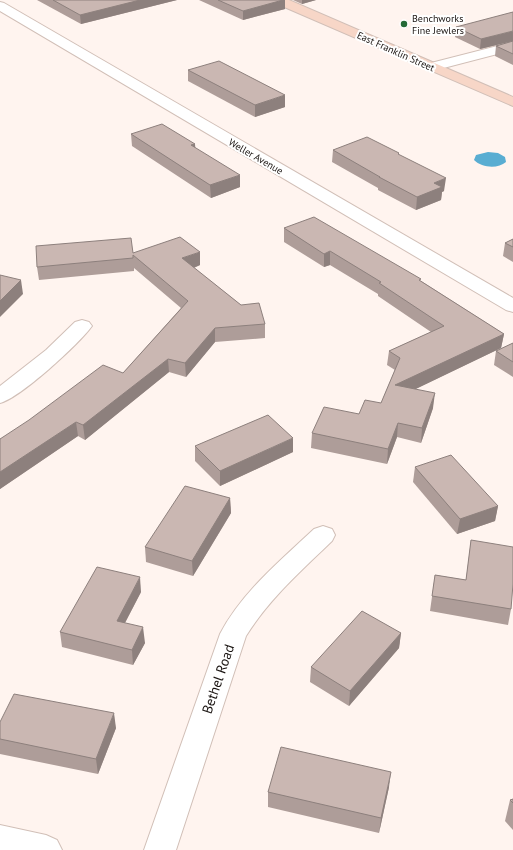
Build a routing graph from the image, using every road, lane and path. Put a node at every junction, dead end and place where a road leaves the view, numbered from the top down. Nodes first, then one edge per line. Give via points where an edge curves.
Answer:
1 (279, 0) edge
2 (0, 6) edge
3 (513, 46) edge
4 (432, 67) junction
5 (513, 102) edge
6 (513, 306) edge
7 (82, 326) dead end
8 (0, 396) edge
9 (323, 535) dead end
10 (0, 839) edge
11 (46, 850) edge
12 (160, 850) edge

1 - 4 street, East Franklin Street
2 - 6 street, Weller Avenue
3 - 4 street
4 - 5 street, East Franklin Street
7 - 8 street via 40,367
9 - 12 street, Bethel Road via 249,608 234,634
10 - 11 street

